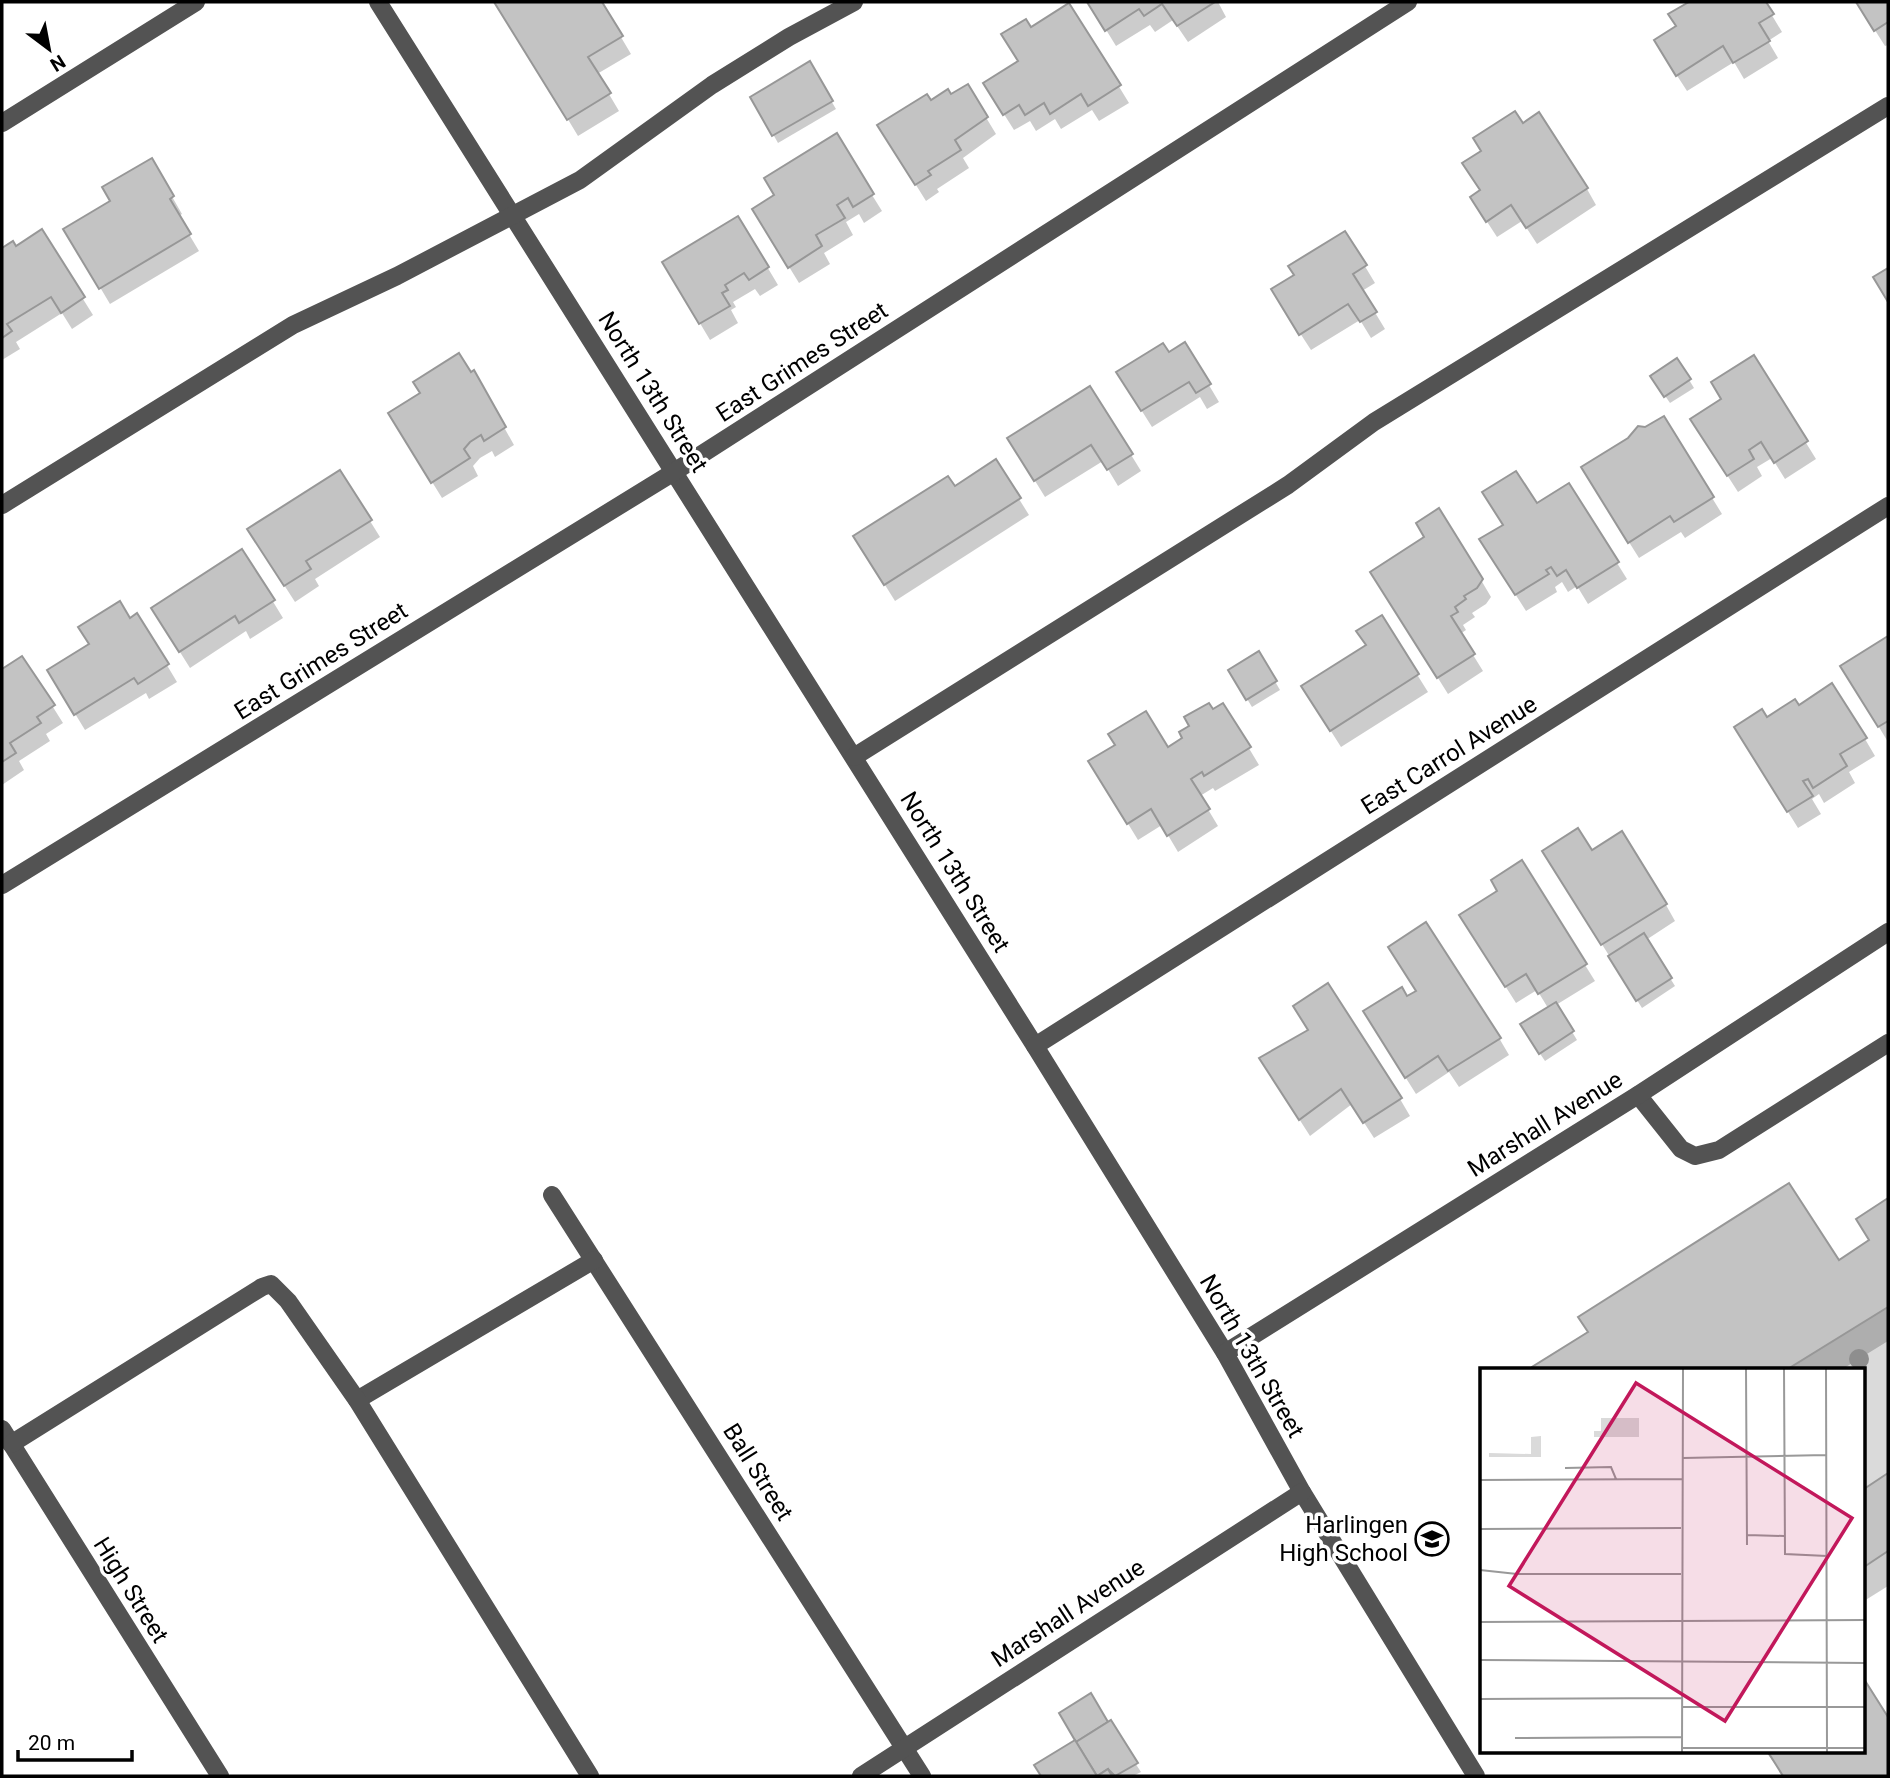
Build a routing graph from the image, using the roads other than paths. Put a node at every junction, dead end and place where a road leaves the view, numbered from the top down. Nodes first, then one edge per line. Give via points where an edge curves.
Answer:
1 (196, 2) edge
2 (378, 2) edge
3 (854, 2) edge
4 (1408, 2) edge
5 (1888, 106) edge
6 (2, 123) edge
7 (511, 214) junction
8 (674, 472) junction
9 (2, 505) edge
10 (1888, 506) edge
11 (854, 757) junction
12 (2, 885) edge
13 (1888, 932) edge
14 (1888, 1043) edge
15 (1035, 1046) junction
16 (1638, 1095) junction
17 (552, 1195) dead end
18 (594, 1260) junction
19 (1225, 1353) junction
20 (357, 1399) junction
21 (6, 1436) edge
22 (1302, 1492) junction
23 (904, 1748) junction
24 (220, 1776) edge
25 (590, 1776) edge
26 (861, 1776) edge
27 (922, 1776) edge
28 (1476, 1776) edge

1 - 6 street
2 - 7 street, North 13th Street
3 - 7 street via 712,85 580,180
4 - 8 street, East Grimes Street
5 - 11 street via 1374,422 1287,485
7 - 8 street, North 13th Street
7 - 9 street via 293,326
8 - 11 street, North 13th Street
8 - 12 street, East Grimes Street
10 - 15 street, East Carrol Avenue
11 - 15 street, North 13th Street
13 - 16 street, Marshall Avenue
14 - 16 street via 1719,1150 1695,1156 1681,1149
15 - 19 street, North 13th Street
16 - 19 street, Marshall Avenue
17 - 18 street, Ball Street
18 - 20 street
18 - 23 street, Ball Street
19 - 22 street, North 13th Street
20 - 21 street via 271,1284
20 - 25 street
21 - 24 street, High Street
22 - 23 street, Marshall Avenue
22 - 28 street, North 13th Street
23 - 26 street, Marshall Avenue
23 - 27 street, Ball Street

